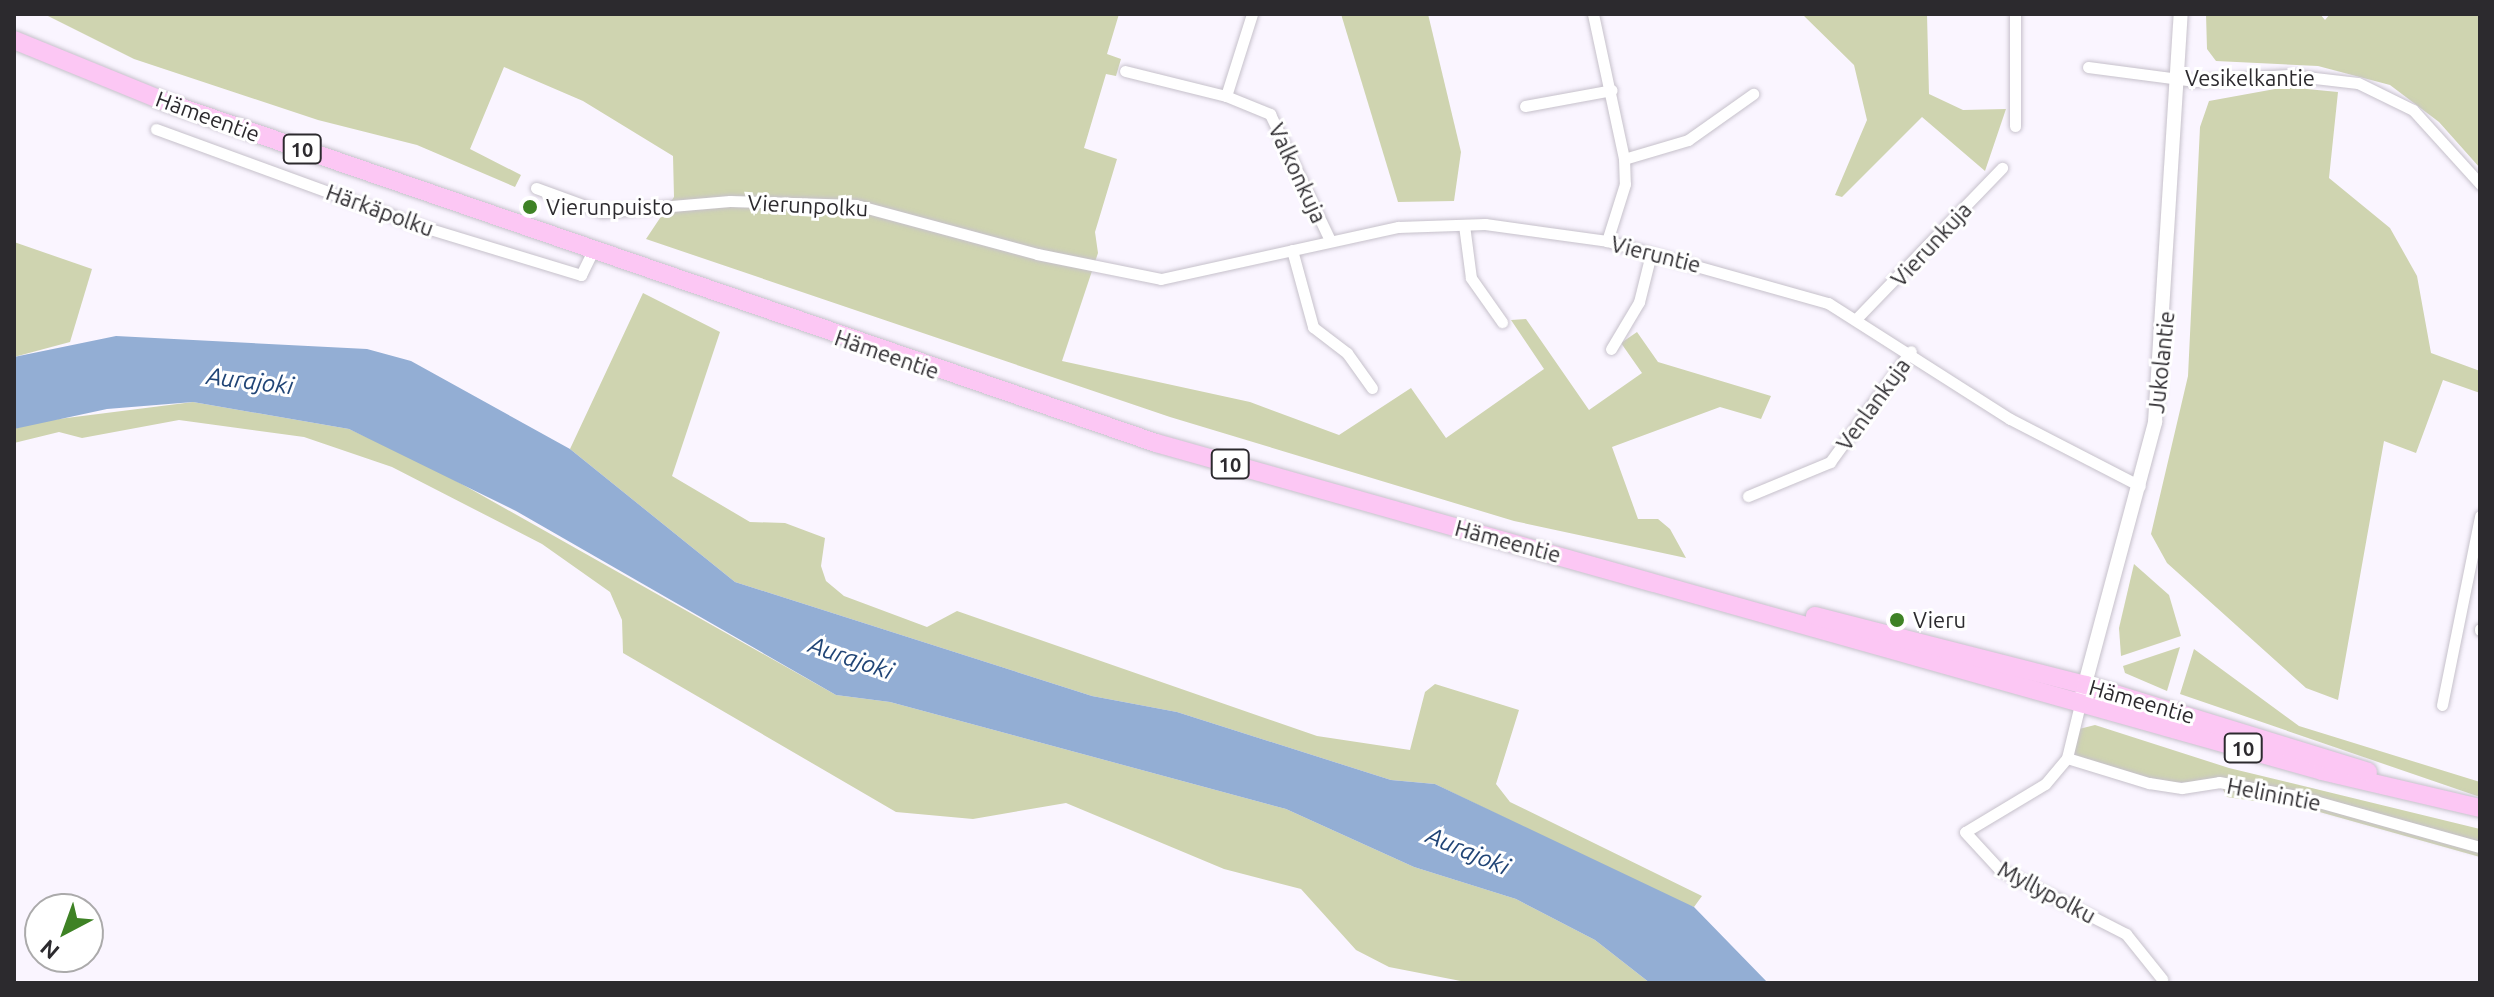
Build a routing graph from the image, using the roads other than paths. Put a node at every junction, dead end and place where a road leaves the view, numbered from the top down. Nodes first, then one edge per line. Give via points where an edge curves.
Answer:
1 (1252, 14) edge
2 (1593, 14) edge
3 (2015, 14) edge
4 (2181, 14) edge
5 (14, 40) edge
6 (2088, 67) dead end
7 (1125, 71) dead end
8 (2173, 78) junction
9 (1612, 90) junction
10 (1753, 94) dead end
11 (1226, 96) junction
12 (1525, 106) dead end
13 (2015, 126) dead end
14 (156, 129) dead end
15 (1624, 159) junction
16 (2002, 168) dead end
17 (2480, 184) edge
18 (536, 188) dead end
19 (1464, 225) junction
20 (1329, 238) junction
21 (1607, 241) junction
22 (593, 250) junction
23 (1292, 250) junction
24 (1651, 254) junction
25 (1124, 270) joint
26 (1857, 318) junction
27 (1502, 322) dead end
28 (1611, 349) dead end
29 (1911, 351) junction
30 (1372, 388) dead end
31 (2140, 486) junction
32 (1748, 496) dead end
33 (2480, 516) edge
34 (2083, 693) junction
35 (2442, 705) dead end
36 (2067, 758) junction
37 (2480, 808) edge
38 (2480, 847) edge
39 (2162, 979) dead end

1 - 11 street
2 - 9 street
3 - 13 street
4 - 8 street, Jukolantie
5 - 22 highway, Hämeentie / 10 via 168,103
6 - 8 street, Vesikelkantie
7 - 11 street, Valkonkuja
8 - 17 street, Vesikelkantie via 2289,75 2358,83 2413,110
8 - 31 street, Jukolantie via 2164,361
9 - 12 street
9 - 15 street
10 - 15 street via 1688,140
11 - 20 street, Valkonkuja via 1270,114
14 - 22 street, Härkäpolku via 430,229 581,275
15 - 21 street via 1625,184
16 - 26 street, Vierunkuja
18 - 25 street, Vierunpolku via 602,212 730,201 856,205
19 - 20 street, Vieruntie
19 - 21 street, Vieruntie
19 - 27 street via 1471,278
20 - 23 street, Vieruntie
21 - 24 street, Vieruntie
22 - 34 highway, Hämeentie / 10 via 1156,443
23 - 25 street, Vieruntie via 1161,279
23 - 30 street via 1313,327 1347,353
24 - 26 street, Vieruntie via 1811,297
24 - 28 street via 1639,302
26 - 29 street, Vieruntie
29 - 31 street, Vieruntie via 2010,419
29 - 32 street, Venlankuja via 1830,462
31 - 34 street, Jukolantie
33 - 35 street
34 - 36 street
34 - 37 highway, Hämeentie / 10 via 2322,771
36 - 38 street, Helinintie via 2149,783 2182,788 2219,782 2297,796
36 - 39 street, Myllypolku via 2030,796 1965,832 1999,869 2126,934

